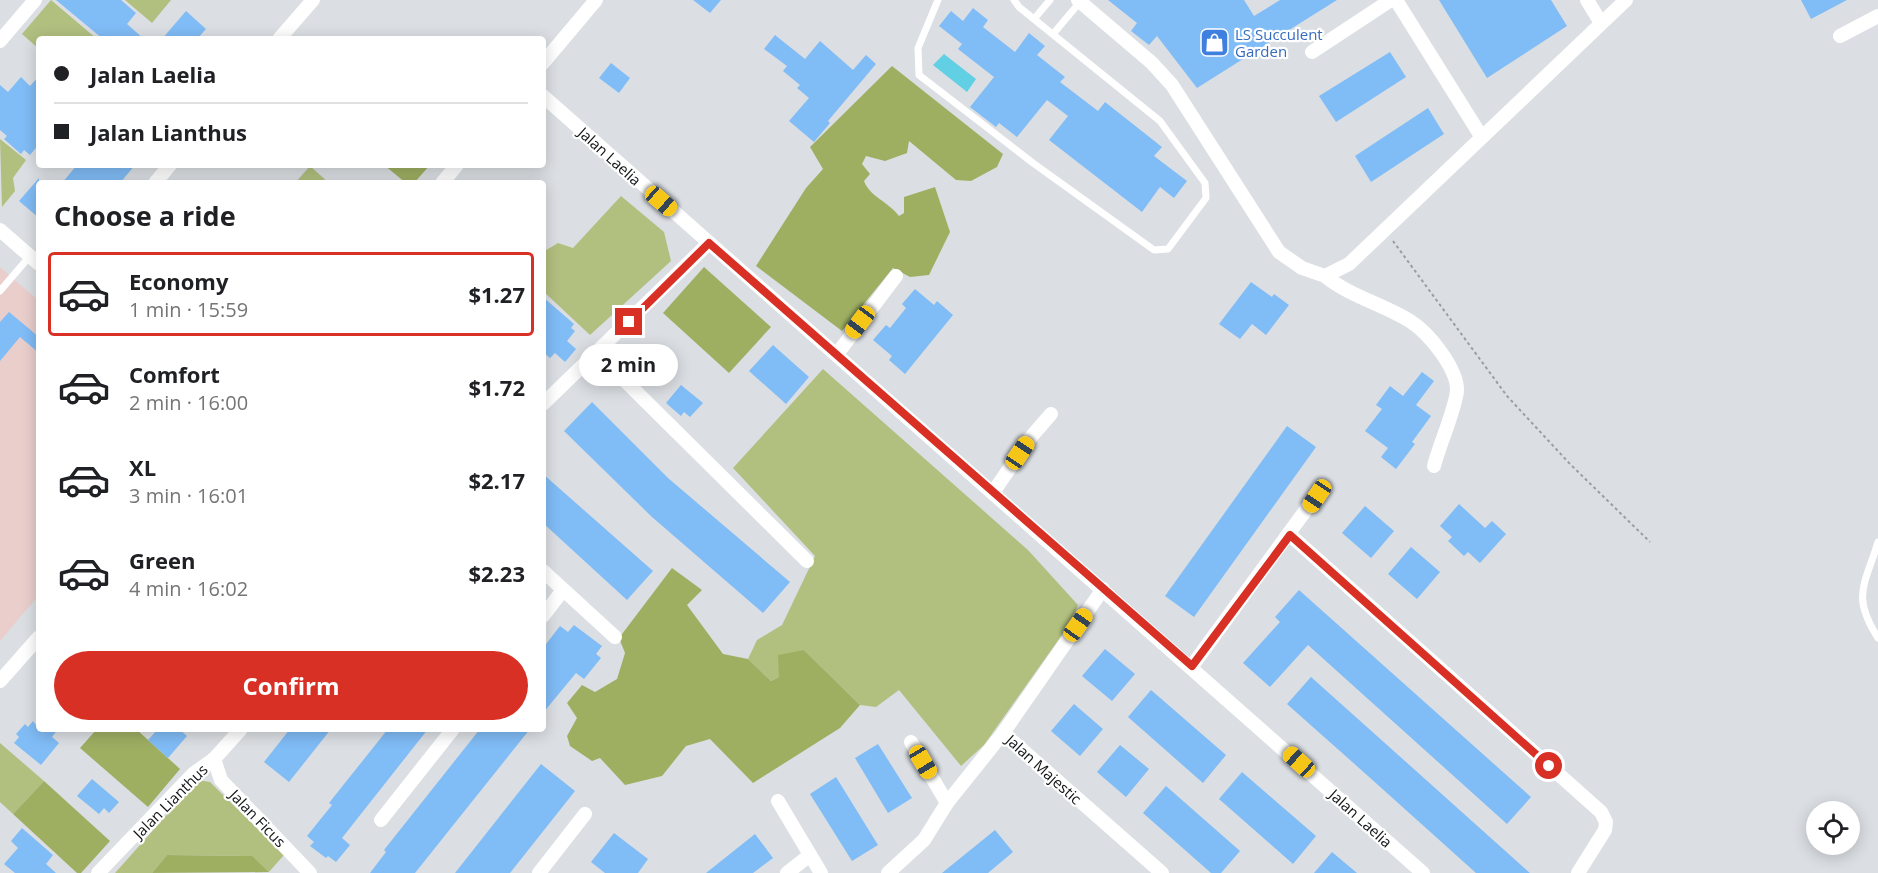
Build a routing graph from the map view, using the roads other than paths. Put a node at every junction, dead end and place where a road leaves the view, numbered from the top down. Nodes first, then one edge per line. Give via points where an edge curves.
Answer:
1 (35, 0) edge
2 (313, 0) edge
3 (596, 0) edge
4 (938, 0) edge
5 (1014, 0) edge
6 (1050, 0) edge
7 (1391, 0) edge
8 (1396, 0) edge
9 (1587, 0) edge
10 (1626, 0) edge
11 (1079, 1) edge
12 (1878, 16) edge
13 (1034, 19) junction
14 (1601, 23) junction
15 (1053, 34) junction
16 (282, 36) edge
17 (1840, 36) dead end
18 (0, 41) edge
19 (1312, 52) dead end
20 (546, 59) edge
21 (546, 99) edge
22 (1481, 136) junction
23 (168, 168) edge
24 (454, 168) edge
25 (158, 180) edge
26 (444, 180) edge
27 (0, 230) edge
28 (709, 243) junction
29 (35, 260) edge
30 (896, 276) dead end
31 (1325, 276) junction
32 (0, 291) edge
33 (597, 353) junction
34 (837, 354) junction
35 (546, 401) edge
36 (1050, 414) dead end
37 (1434, 466) dead end
38 (994, 491) junction
39 (1317, 496) dead end
40 (1290, 535) junction
41 (1878, 542) edge
42 (807, 561) dead end
43 (546, 574) edge
44 (1103, 589) junction
45 (563, 590) junction
46 (546, 612) edge
47 (615, 637) dead end
48 (1878, 638) edge
49 (36, 640) edge
50 (1192, 666) junction
51 (0, 681) edge
52 (238, 732) edge
53 (451, 732) edge
54 (1003, 733) junction
55 (911, 742) dead end
56 (214, 759) junction
57 (778, 801) dead end
58 (947, 802) junction
59 (585, 814) dead end
60 (381, 820) dead end
61 (810, 855) junction
62 (98, 873) edge
63 (310, 873) edge
64 (539, 873) edge
65 (787, 873) edge
66 (821, 873) edge
67 (888, 873) edge
68 (1162, 873) edge
69 (1423, 873) edge
70 (1578, 873) edge

1 - 18 street
2 - 16 street
3 - 20 street
4 - 15 lane via 918,48 919,75 1154,250 1168,249 1206,198 1205,183 1160,121
5 - 13 lane
6 - 13 lane
7 - 19 street
8 - 22 street
9 - 14 street
10 - 14 street
11 - 15 lane
11 - 31 street via 1172,85 1279,252 1302,268
12 - 17 street
13 - 15 lane
14 - 22 street
21 - 28 street, Jalan Laelia
22 - 31 street via 1349,264
23 - 25 street
24 - 26 street
27 - 29 street
28 - 33 street
28 - 34 street, Jalan Laelia
29 - 32 lane
30 - 34 street
31 - 37 street via 1339,287 1411,322 1440,351 1455,374 1457,392
33 - 35 street
33 - 42 street
34 - 38 street, Jalan Laelia
36 - 38 street
38 - 44 street, Jalan Laelia
39 - 40 street
40 - 50 street
40 - 70 street via 1601,812 1605,830
41 - 48 lane via 1860,600
43 - 45 street
44 - 50 street, Jalan Laelia
44 - 54 street, Jalan Majestic
45 - 46 street
45 - 47 street
49 - 51 street
50 - 69 street, Jalan Laelia
52 - 56 street, Jalan Lianthus
53 - 60 street
54 - 58 street
54 - 68 street, Jalan Majestic
55 - 58 street
56 - 62 street, Jalan Lianthus via 193,774
56 - 63 street, Jalan Ficus via 222,780
57 - 61 street
58 - 67 street via 924,840
59 - 64 street
61 - 65 street
61 - 66 street

